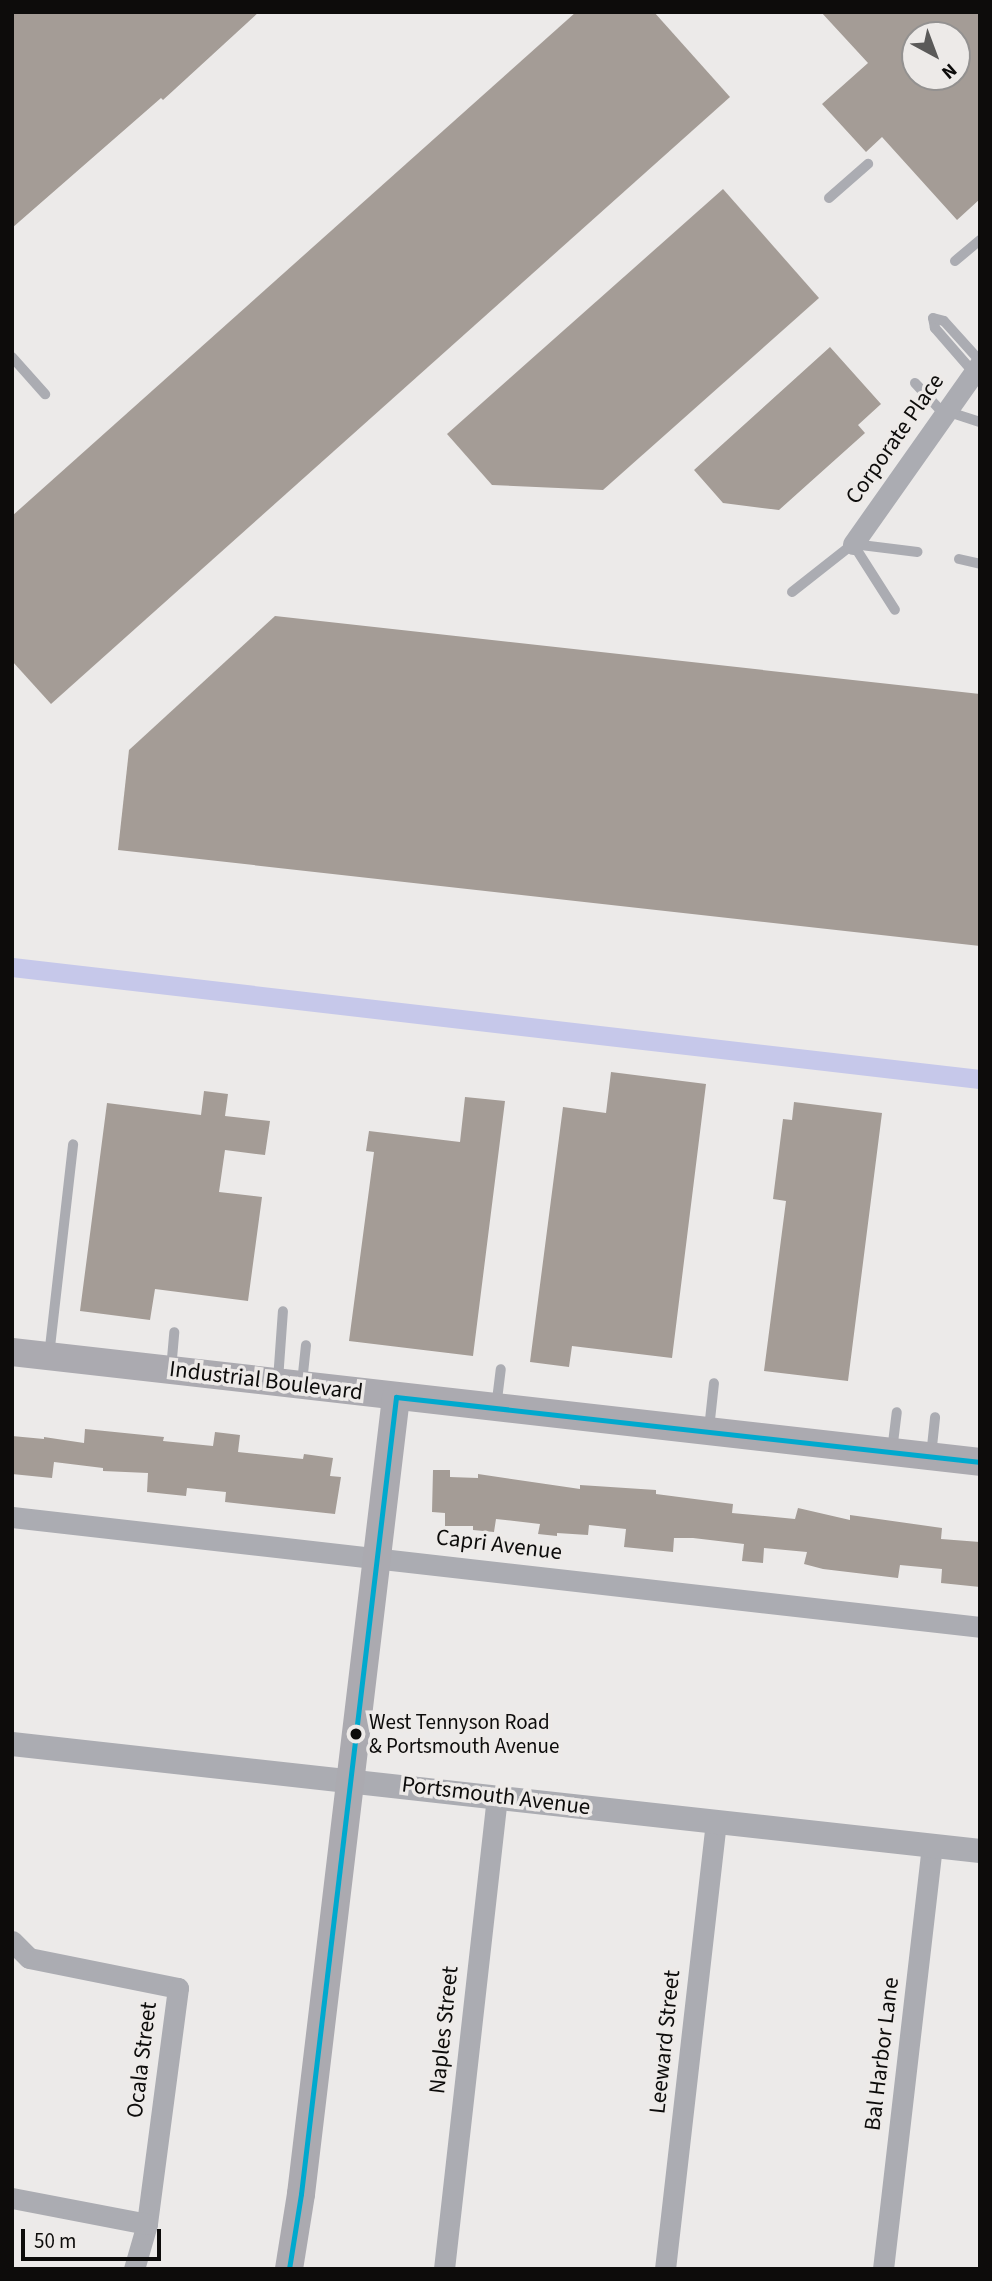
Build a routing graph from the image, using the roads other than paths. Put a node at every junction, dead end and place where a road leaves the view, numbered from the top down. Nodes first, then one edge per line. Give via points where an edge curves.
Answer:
1 (868, 164) dead end
2 (828, 198) dead end
3 (980, 240) edge
4 (955, 261) dead end
5 (12, 357) edge
6 (978, 366) edge
7 (915, 383) dead end
8 (45, 394) dead end
9 (945, 412) junction
10 (980, 422) edge
11 (853, 544) junction
12 (918, 552) dead end
13 (959, 559) dead end
14 (980, 564) edge
15 (792, 592) dead end
16 (895, 610) dead end
17 (73, 1144) dead end
18 (283, 1311) dead end
19 (174, 1332) dead end
20 (306, 1345) dead end
21 (12, 1352) edge
22 (49, 1356) junction
23 (501, 1369) dead end
24 (171, 1370) junction
25 (714, 1383) dead end
26 (290, 1384) junction
27 (396, 1397) junction
28 (496, 1408) junction
29 (897, 1412) dead end
30 (935, 1418) dead end
31 (709, 1432) junction
32 (891, 1453) junction
33 (931, 1457) junction
34 (980, 1462) edge
35 (12, 1517) edge
36 (377, 1557) junction
37 (980, 1627) edge
38 (12, 1744) edge
39 (350, 1779) junction
40 (497, 1797) junction
41 (716, 1821) junction
42 (933, 1846) junction
43 (980, 1851) edge
44 (12, 1941) edge
45 (12, 2198) edge
46 (148, 2224) junction
47 (134, 2269) edge
48 (289, 2269) edge
49 (444, 2269) edge
50 (665, 2269) edge
51 (883, 2269) edge

1 - 2 lane
3 - 4 lane
5 - 8 lane
6 - 6 lane via 942,320 933,318 935,328
6 - 9 street, Corporate Place
7 - 9 lane
9 - 10 lane
9 - 11 street, Corporate Place
11 - 12 lane
11 - 15 lane
11 - 16 lane
13 - 14 lane
17 - 22 lane
18 - 26 lane
19 - 24 lane
20 - 26 lane
21 - 22 main road, Industrial Boulevard
22 - 24 main road, Industrial Boulevard
23 - 28 lane
24 - 26 main road, Industrial Boulevard
25 - 31 lane
26 - 27 main road, Industrial Boulevard
27 - 28 main road, Industrial Boulevard
27 - 36 main road
28 - 31 main road, Industrial Boulevard
29 - 32 lane
30 - 33 lane
31 - 32 main road, Industrial Boulevard
32 - 33 main road, Industrial Boulevard
33 - 34 main road, Industrial Boulevard
35 - 36 street, Capri Avenue
36 - 37 street, Capri Avenue
36 - 39 main road
38 - 39 street, Portsmouth Avenue
39 - 40 street, Portsmouth Avenue
39 - 48 main road
40 - 41 street, Portsmouth Avenue
40 - 49 street, Naples Street
41 - 42 street, Portsmouth Avenue
41 - 50 street, Leeward Street
42 - 43 street, Portsmouth Avenue
42 - 51 street, Bal Harbor Lane
44 - 46 street, Ocala Street via 29,1958 178,1988
45 - 46 street
46 - 47 street, Ocala Street

